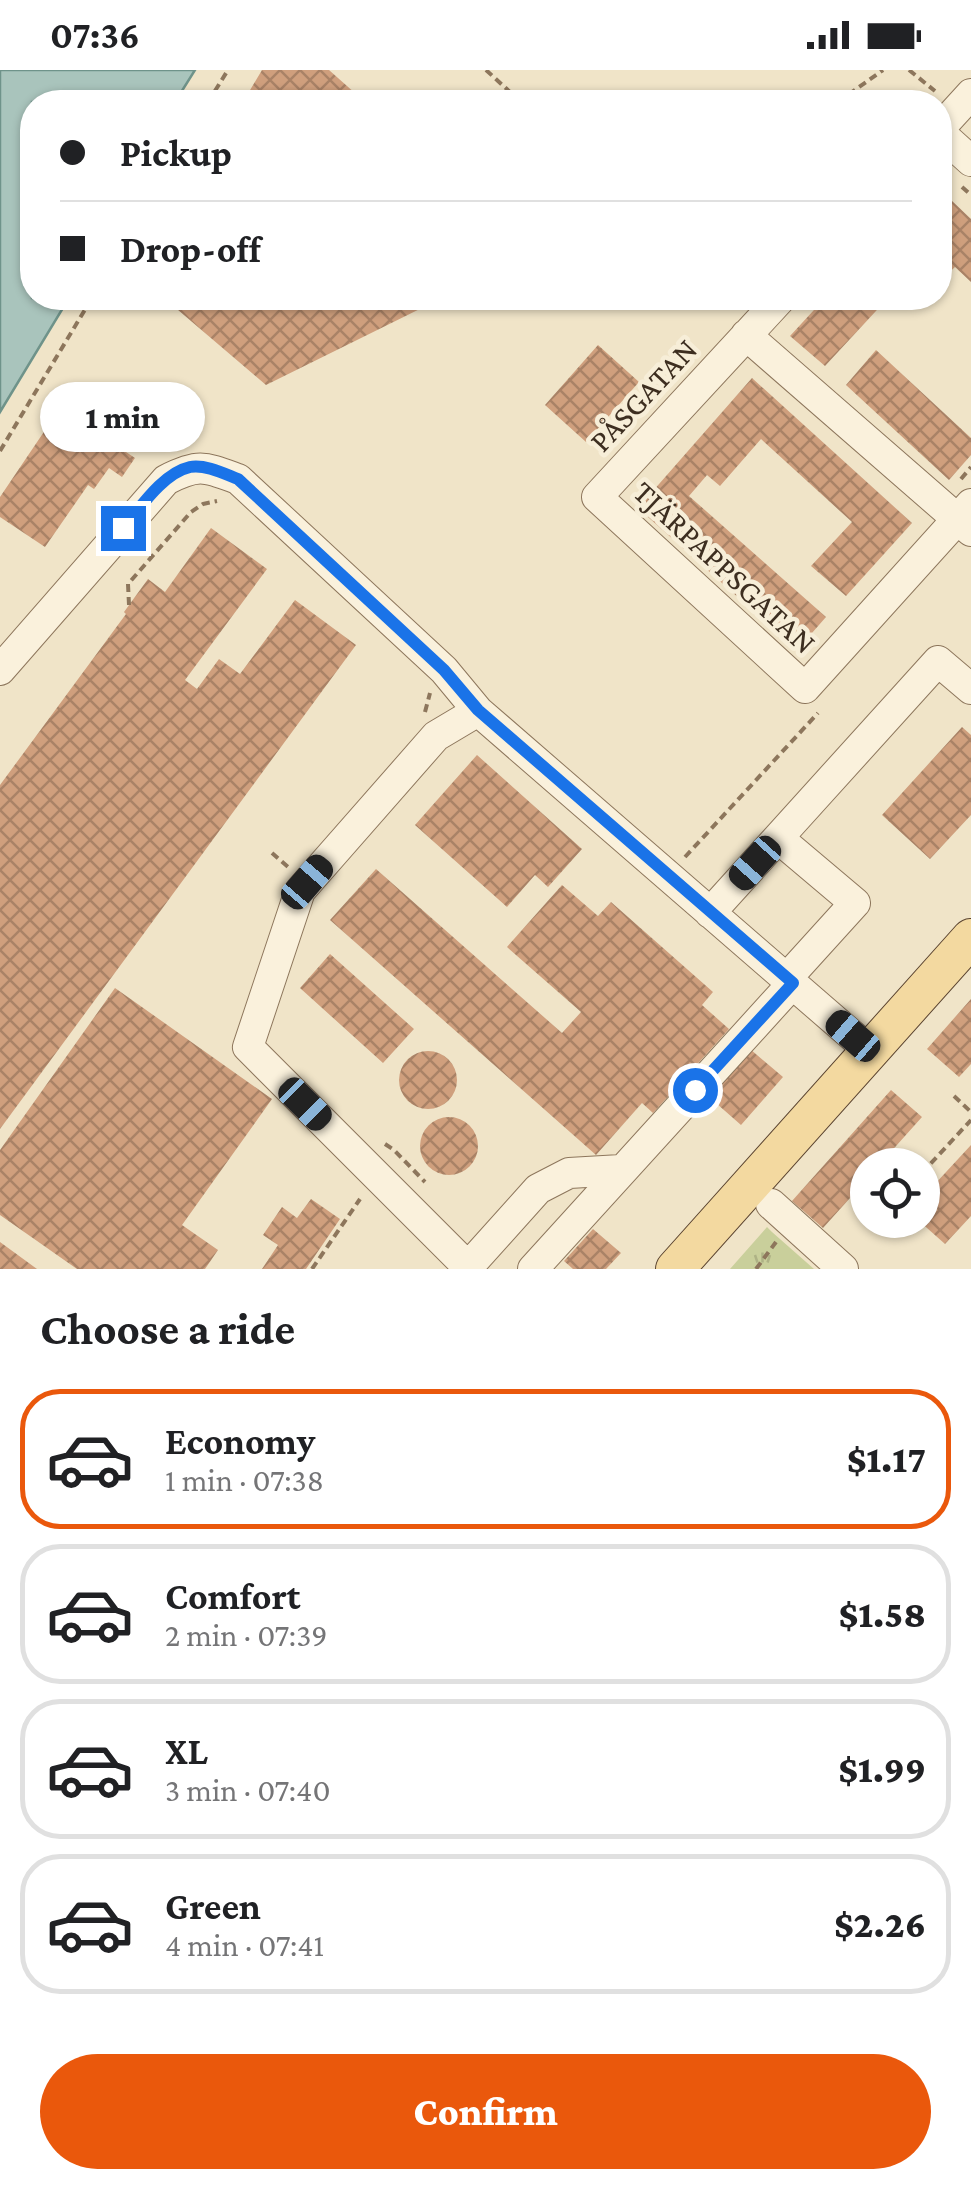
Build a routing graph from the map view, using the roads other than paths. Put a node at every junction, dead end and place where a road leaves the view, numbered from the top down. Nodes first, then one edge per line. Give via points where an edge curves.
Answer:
1 (952, 117) edge
2 (971, 161) edge
3 (770, 310) edge
4 (746, 335) junction
5 (597, 497) joint
6 (967, 518) edge
7 (0, 670) edge
8 (971, 689) edge
9 (478, 710) junction
10 (778, 838) junction
11 (710, 912) junction
12 (971, 938) edge
13 (790, 981) junction
14 (870, 1051) junction
15 (621, 1170) junction
16 (772, 1204) dead end
17 (467, 1268) edge
18 (532, 1269) edge
19 (675, 1269) edge
20 (843, 1269) edge

1 - 2 street
3 - 4 street, PÅSGATAN
4 - 5 street, PÅSGATAN
4 - 6 street
5 - 6 street, TJÄRPAPPSGATAN via 805,688
7 - 9 street via 142,505 166,480 191,467 238,479 444,670
8 - 10 street via 938,661
9 - 11 street
9 - 17 street via 436,736 300,891 248,1047
10 - 11 street
10 - 13 street via 854,903
11 - 13 street
12 - 14 main road
13 - 14 street
13 - 15 street
14 - 19 main road
15 - 17 street via 568,1173 538,1188
15 - 18 street
16 - 20 street

